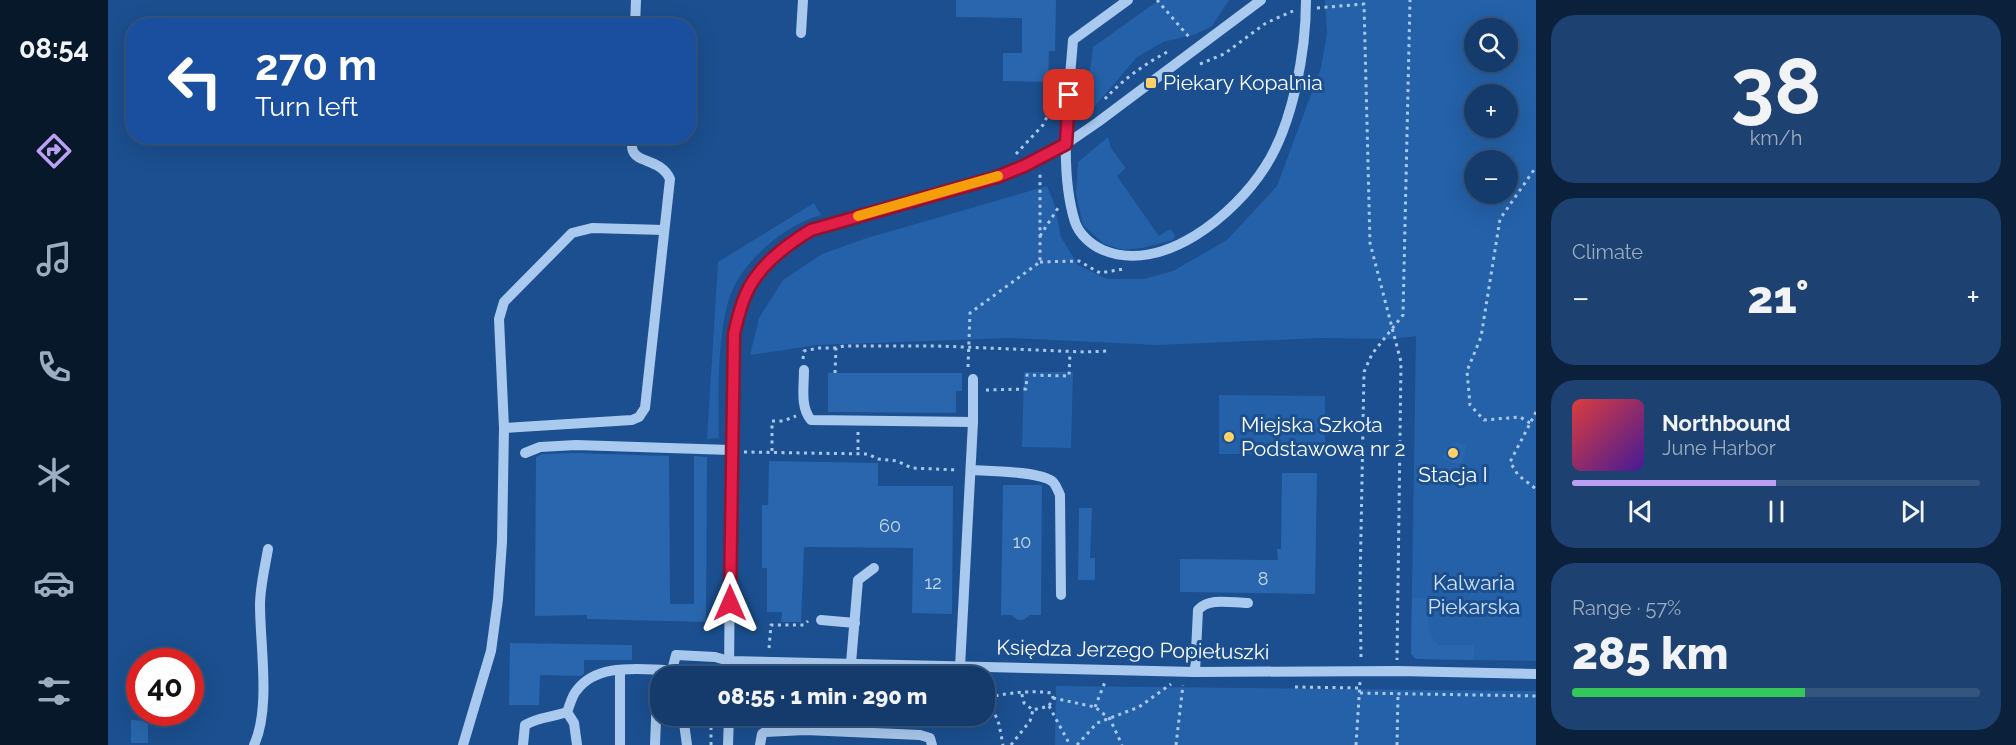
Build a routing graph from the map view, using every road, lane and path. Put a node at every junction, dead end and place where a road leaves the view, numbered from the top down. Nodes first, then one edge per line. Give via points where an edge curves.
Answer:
1 (636, 0) edge
2 (803, 0) edge
3 (1128, 0) edge
4 (1261, 0) edge
5 (1316, 0) edge
6 (1410, 0) edge
7 (1306, 5) edge
8 (635, 18) edge
9 (801, 33) dead end
10 (1191, 68) dead end
11 (632, 144) edge
12 (1066, 144) junction
13 (1536, 167) edge
14 (1040, 171) dead end
15 (1060, 204) dead end
16 (664, 230) junction
17 (1040, 236) junction
18 (1040, 262) junction
19 (1133, 267) dead end
20 (1393, 329) junction
21 (969, 347) junction
22 (836, 348) junction
23 (1107, 351) dead end
24 (1070, 352) junction
25 (804, 370) joint
26 (835, 373) dead end
27 (973, 384) junction
28 (1536, 412) edge
29 (805, 413) junction
30 (858, 421) junction
31 (973, 422) junction
32 (1530, 423) junction
33 (504, 428) junction
34 (731, 450) junction
35 (772, 451) junction
36 (744, 452) dead end
37 (525, 453) dead end
38 (858, 454) junction
39 (971, 470) junction
40 (1536, 489) edge
41 (268, 549) dead end
42 (874, 568) dead end
43 (1060, 595) dead end
44 (1248, 603) dead end
45 (821, 620) dead end
46 (855, 623) junction
47 (729, 661) junction
48 (851, 663) junction
49 (674, 666) edge
50 (729, 666) edge
51 (933, 666) edge
52 (960, 666) edge
53 (995, 668) edge
54 (620, 670) junction
55 (650, 670) edge
56 (1361, 671) junction
57 (1398, 671) junction
58 (1195, 672) junction
59 (1536, 674) edge
60 (1106, 682) dead end
61 (1172, 683) dead end
62 (1183, 685) dead end
63 (1021, 691) junction
64 (1360, 693) junction
65 (1398, 693) junction
66 (995, 696) edge
67 (1536, 696) edge
68 (1053, 698) junction
69 (1049, 706) junction
70 (1095, 707) junction
71 (1033, 710) junction
72 (567, 712) junction
73 (995, 714) edge
74 (1110, 719) junction
75 (656, 726) edge
76 (684, 726) edge
77 (711, 726) edge
78 (729, 726) edge
79 (254, 745) edge
80 (463, 745) edge
81 (523, 745) edge
82 (577, 745) edge
83 (620, 745) edge
84 (655, 745) edge
85 (687, 745) edge
86 (711, 745) edge
87 (728, 745) edge
88 (760, 745) edge
89 (932, 745) edge
90 (1003, 745) edge
91 (1011, 745) edge
92 (1070, 745) edge
93 (1077, 745) edge
94 (1122, 745) edge
95 (1176, 745) edge
96 (1356, 745) edge
97 (1397, 745) edge

1 - 8 street
2 - 9 street
3 - 12 street via 1073,40
4 - 12 street
5 - 20 path via 1316,9 1364,4 1370,243
6 - 20 path via 1403,315
7 - 10 path via 1266,23 1224,54
7 - 12 street via 1302,53 1292,100 1266,165 1221,217 1186,240 1172,248 1133,256 1113,255 1085,238 1071,204
11 - 16 street via 636,157 658,164 670,179
12 - 34 street via 997,177 811,230 774,257 747,291 734,334
13 - 32 path via 1500,219 1481,336 1467,371 1470,405 1484,420 1520,417
14 - 17 path
15 - 17 path
16 - 33 street via 592,228 572,233 504,302 499,319
16 - 33 street via 645,408 639,417
17 - 18 path
18 - 19 path via 1079,261 1100,273
18 - 21 path via 970,313
20 - 56 path via 1372,354 1364,372
20 - 57 path via 1401,362
21 - 22 path
21 - 24 path
21 - 27 path via 968,371
22 - 25 path via 804,351
22 - 26 path
23 - 24 path
24 - 27 path via 1069,376 1027,375 1026,389
25 - 29 street
27 - 31 street
28 - 32 path
29 - 30 street via 811,420
29 - 35 path via 772,421
30 - 31 street
30 - 38 path
31 - 39 street
32 - 40 path via 1510,462 1518,475
33 - 80 street via 502,542 491,651
34 - 37 street via 576,445 540,447
34 - 47 street
35 - 36 path
35 - 38 path
38 - 39 path via 897,461 912,468
39 - 43 street via 1031,475 1054,483 1060,495
39 - 52 street
41 - 79 street via 260,602 263,689 259,734
42 - 46 street via 858,580
44 - 58 street via 1209,602 1198,610
45 - 46 street
46 - 48 street
47 - 48 street, Księdza Jerzego Popiełuszki
47 - 49 street, Księdza Jerzego Popiełuszki via 676,655
47 - 50 street
48 - 51 street, Księdza Jerzego Popiełuszki
53 - 58 street, Księdza Jerzego Popiełuszki
54 - 55 street
54 - 72 street via 595,675 576,690
54 - 83 street
56 - 57 street, Księdza Jerzego Popiełuszki
56 - 58 street, Księdza Jerzego Popiełuszki
56 - 64 path
57 - 59 street, Księdza Jerzego Popiełuszki
60 - 70 path
61 - 74 path via 1139,707
62 - 95 path
63 - 66 path
63 - 68 path via 1052,693
63 - 71 path via 1024,703
64 - 65 path
64 - 96 path
65 - 67 path
65 - 97 path
68 - 69 path
68 - 70 path
69 - 71 path
69 - 92 path
70 - 74 path
71 - 91 path via 1030,721
72 - 81 street via 535,719 525,726
72 - 82 street via 574,723
73 - 90 path
74 - 93 path via 1096,723
74 - 94 path
75 - 84 street
76 - 85 street
77 - 86 path
78 - 87 street
88 - 89 street via 765,732 805,730 920,735 930,738

